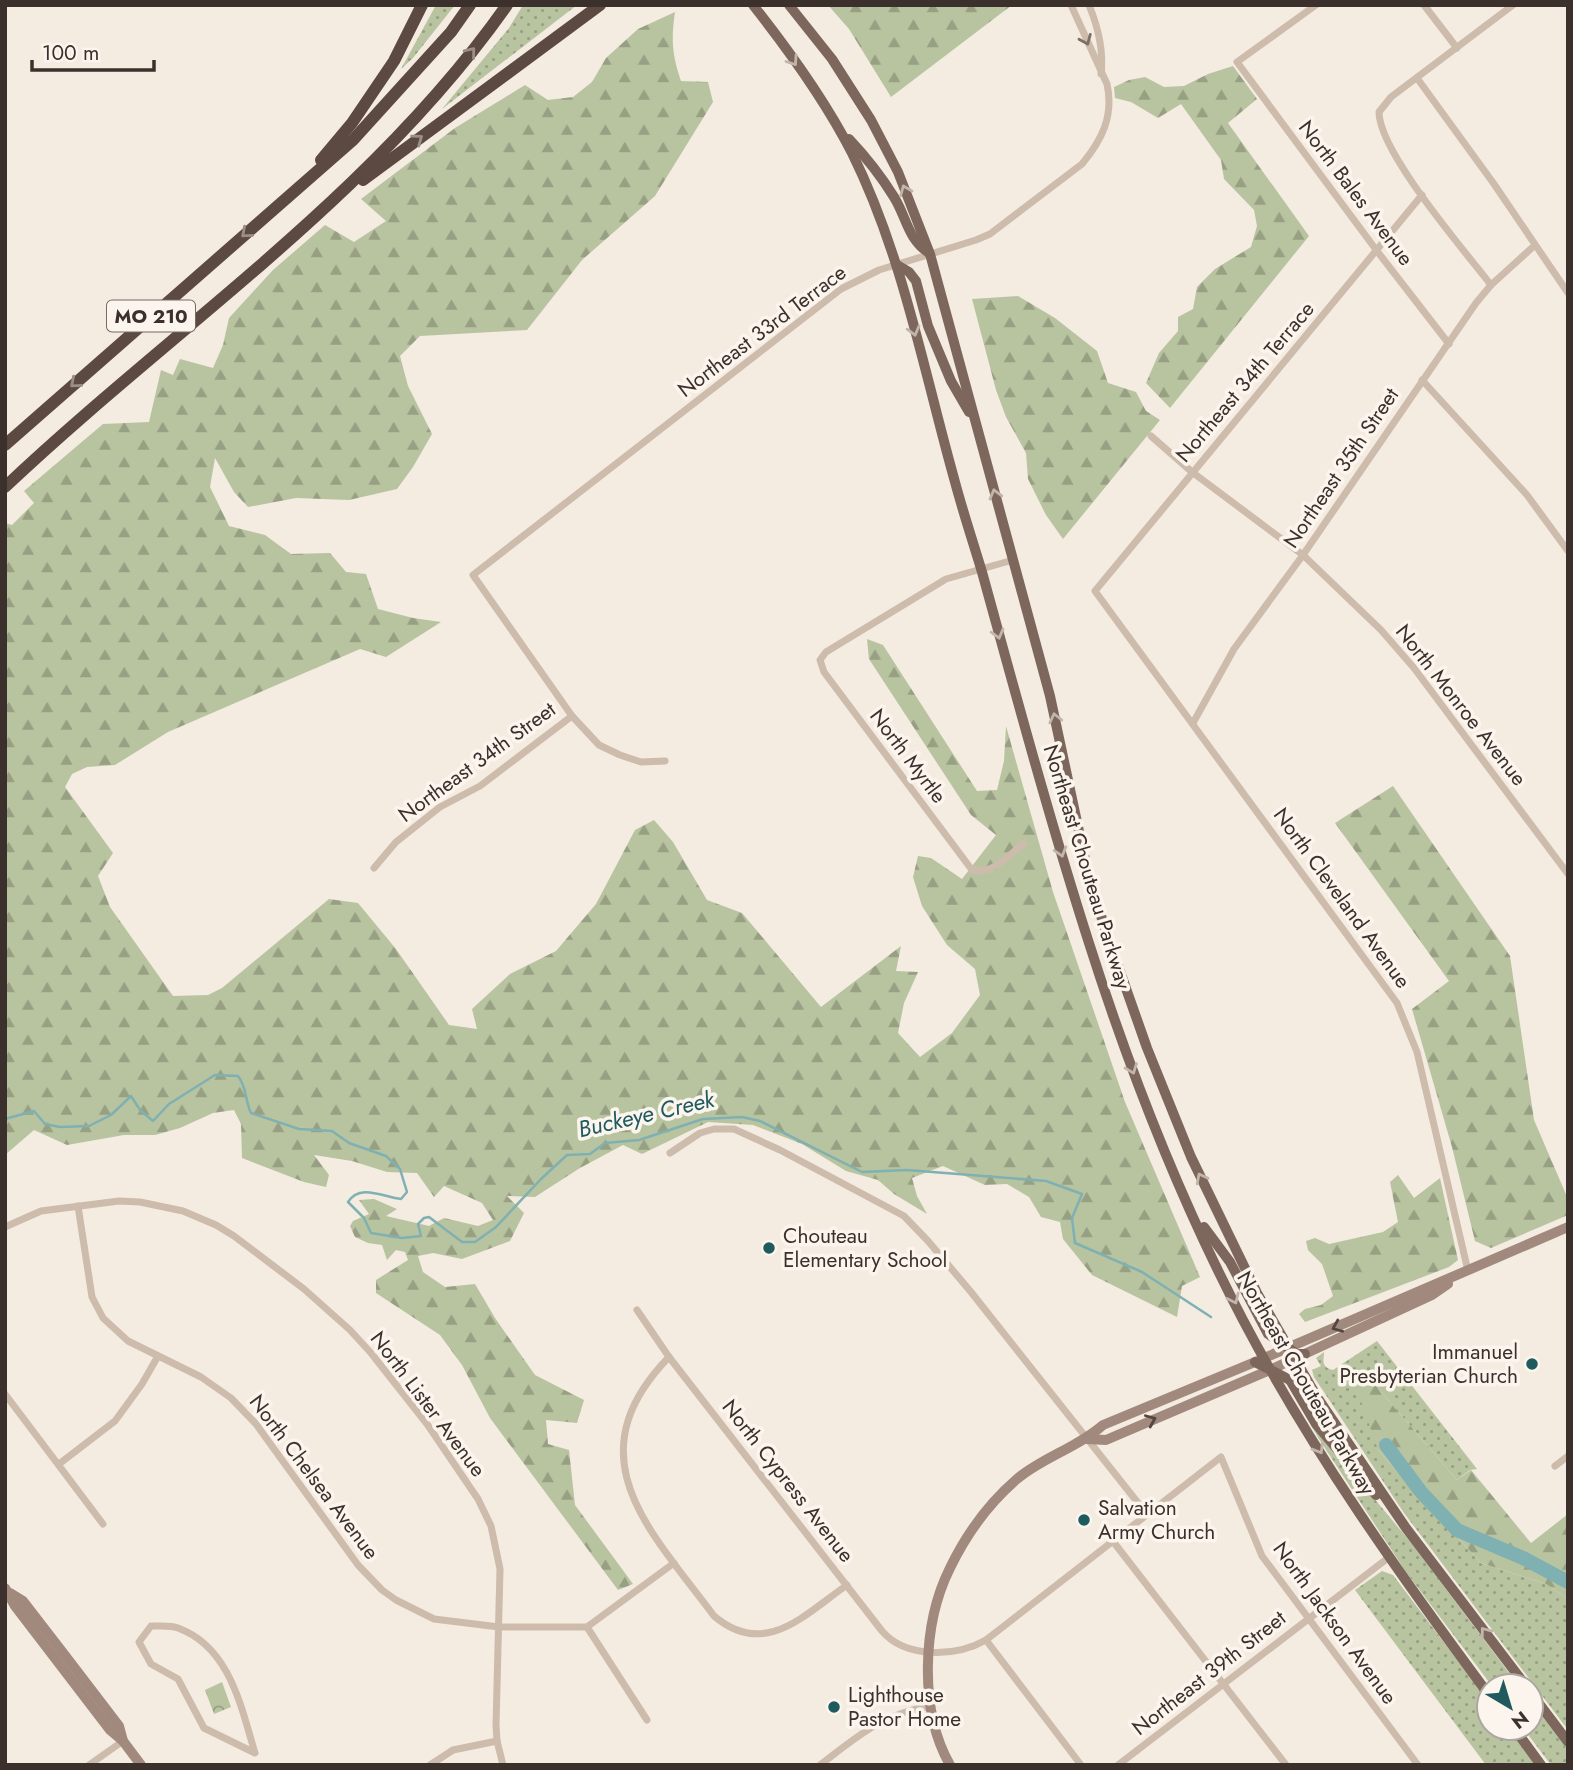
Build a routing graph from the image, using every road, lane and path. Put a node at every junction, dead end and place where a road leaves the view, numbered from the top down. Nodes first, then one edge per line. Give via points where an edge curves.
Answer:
1 (422, 5) edge
2 (470, 5) edge
3 (507, 5) edge
4 (600, 5) edge
5 (753, 5) edge
6 (789, 5) edge
7 (1071, 5) edge
8 (1089, 5) edge
9 (1316, 5) edge
10 (1424, 5) edge
11 (1513, 5) edge
12 (1457, 48) junction
13 (1101, 75) junction
14 (1417, 78) junction
15 (837, 127) junction
16 (298, 188) junction
17 (1422, 195) junction
18 (324, 209) junction
19 (1534, 246) junction
20 (1377, 251) junction
21 (930, 254) junction
22 (897, 265) junction
23 (1491, 285) junction
24 (1568, 293) edge
25 (1449, 344) junction
26 (1422, 380) junction
27 (977, 426) junction
28 (1151, 436) dead end
29 (5, 445) edge
30 (1192, 472) junction
31 (5, 487) edge
32 (1568, 551) edge
33 (1303, 555) junction
34 (1013, 560) junction
35 (981, 568) junction
36 (1095, 591) joint
37 (572, 716) junction
38 (1193, 723) junction
39 (665, 761) dead end
40 (1024, 842) dead end
41 (374, 868) dead end
42 (1568, 874) edge
43 (670, 1153) dead end
44 (78, 1206) junction
45 (1194, 1214) junction
46 (5, 1227) edge
47 (1568, 1227) edge
48 (1468, 1271) junction
49 (636, 1310) dead end
50 (1296, 1353) junction
51 (158, 1356) junction
52 (669, 1357) junction
53 (1260, 1360) junction
54 (1272, 1369) junction
55 (5, 1394) edge
56 (1087, 1439) junction
57 (1568, 1456) edge
58 (1221, 1457) joint
59 (59, 1464) junction
60 (1555, 1466) dead end
61 (1146, 1513) junction
62 (103, 1524) dead end
63 (1406, 1528) junction
64 (1112, 1540) junction
65 (1388, 1558) junction
66 (674, 1563) junction
67 (846, 1585) junction
68 (7, 1590) edge
69 (1308, 1618) junction
70 (499, 1627) junction
71 (587, 1628) junction
72 (986, 1640) junction
73 (928, 1651) junction
74 (1515, 1672) edge
75 (1475, 1676) edge
76 (1225, 1684) junction
77 (930, 1706) junction
78 (1545, 1712) edge
79 (647, 1720) dead end
80 (123, 1741) junction
81 (497, 1741) junction
82 (1524, 1742) edge
83 (1568, 1742) edge
84 (255, 1753) junction
85 (89, 1765) edge
86 (141, 1765) edge
87 (258, 1765) edge
88 (430, 1765) edge
89 (503, 1765) edge
90 (820, 1765) edge
91 (950, 1765) edge
92 (1081, 1765) edge
93 (1118, 1765) edge
94 (1286, 1765) edge
95 (1418, 1765) edge
96 (1541, 1765) edge

1 - 16 highway via 394,61 352,123
2 - 16 highway, MO 210 via 390,102
18 -> 3 highway, MO 210 via 431,102
18 -> 4 highway
5 -> 15 main road, Northeast Chouteau Parkway
21 -> 6 main road, Northeast Chouteau Parkway via 871,120 832,59
7 -> 13 street, Northeast 33rd Terrace
8 - 13 street, Northeast 33rd Terrace via 1097,26
9 - 20 street, North Bales Avenue via 1237,62
10 - 12 street
11 - 12 street
12 - 14 street
13 - 21 street, Northeast 33rd Terrace via 1110,98 1109,116 1095,149 1082,164 990,234
14 - 17 street via 1379,112 1384,136
14 - 19 street
15 - 21 main road via 867,158 896,200 916,243
15 - 22 main road, Northeast Chouteau Parkway
16 -> 29 highway, MO 210
17 - 20 street, Northeast 34th Terrace
17 - 23 street
18 - 31 highway, MO 210
19 - 23 street, Northeast 35th Street
19 - 24 street
20 - 25 street, North Bales Avenue
20 - 30 street, Northeast 34th Terrace
21 - 22 street, Northeast 33rd Terrace
21 - 27 main road, Northeast Chouteau Parkway
22 - 27 main road via 916,281 928,326 951,381
22 -> 35 main road, Northeast Chouteau Parkway
22 - 37 street, Northeast 33rd Terrace via 841,289 472,575
23 - 25 street, Northeast 35th Street
25 - 26 street, Northeast 35th Street
26 - 32 street via 1527,495
26 - 33 street, Northeast 35th Street
34 -> 27 main road, Northeast Chouteau Parkway
28 - 30 street, North Monroe Avenue
30 - 33 street, North Monroe Avenue
30 - 36 street, Northeast 34th Terrace
33 - 38 street, Northeast 35th Street via 1234,649
33 - 42 street, North Monroe Avenue via 1402,653
34 - 35 street
50 -> 34 main road, Northeast Chouteau Parkway via 1257,1293 1191,1157 1129,999 1086,864 1050,696
35 - 40 street, North Myrtle via 946,579 820,660 824,672 972,870 989,870
35 -> 45 main road, Northeast Chouteau Parkway via 1117,1029
36 - 38 street, North Cleveland Avenue
37 - 39 street via 599,745 641,762
37 - 41 street, Northeast 34th Street via 480,786 440,807 396,842
38 - 48 street, North Cleveland Avenue via 1397,1003 1417,1052
43 - 56 street via 701,1133 734,1129 904,1216
44 - 46 street via 41,1211
44 - 51 street, North Chelsea Avenue via 97,1308 118,1334
44 - 70 street, North Lister Avenue via 140,1202 203,1219 280,1270 350,1330 427,1423 485,1512 499,1554
45 - 50 main road via 1230,1262 1268,1334
45 -> 53 main road, Northeast Chouteau Parkway
47 - 48 main road
48 -> 50 main road
48 - 50 main road via 1432,1295
49 - 52 street, North Cypress Avenue
50 - 53 main road
50 - 54 main road
50 - 63 main road, Northeast Chouteau Parkway via 1317,1397
51 - 59 street via 115,1421
51 - 70 street, North Chelsea Avenue via 216,1386 244,1410 358,1565 382,1590 435,1619
52 - 66 street via 636,1401 623,1456 631,1496
52 - 67 street, North Cypress Avenue
53 - 54 main road, Northeast Chouteau Parkway
53 - 56 main road via 1103,1425
56 -> 54 main road via 1106,1440
54 - 63 main road via 1290,1380 1316,1424
54 -> 65 main road, Northeast Chouteau Parkway
55 - 59 street
56 - 61 street
56 - 73 main road via 1018,1479 976,1523 949,1570
57 - 60 street
58 - 61 street, North Cypress Avenue
58 - 69 street, North Jackson Avenue via 1262,1556
59 - 62 street
61 - 64 street, North Cypress Avenue
74 -> 63 main road, Northeast Chouteau Parkway
64 - 72 street, North Cypress Avenue
64 - 76 street
65 - 69 street, Northeast 39th Street
65 - 75 main road, Northeast Chouteau Parkway
66 - 67 street via 714,1616 744,1633 782,1631
66 - 71 street
67 - 73 street, North Cypress Avenue via 890,1640
68 - 80 main road via 110,1730
69 - 76 street, Northeast 39th Street
69 - 95 street, North Jackson Avenue
70 - 71 street, North Chelsea Avenue
70 - 81 street, North Lister Avenue
71 - 79 street
72 - 73 street, North Cypress Avenue via 958,1651
72 - 92 street
73 - 77 main road
76 - 93 street, Northeast 39th Street
76 - 94 street
77 - 90 street via 883,1719
77 - 91 main road
78 - 83 main road
80 - 85 street
80 - 86 main road
81 - 88 street via 453,1750
81 - 89 street, North Lister Avenue
82 - 96 main road
84 - 84 street via 230,1677 208,1646 177,1627 151,1626 139,1642 151,1664 178,1679 204,1728
84 - 87 street

